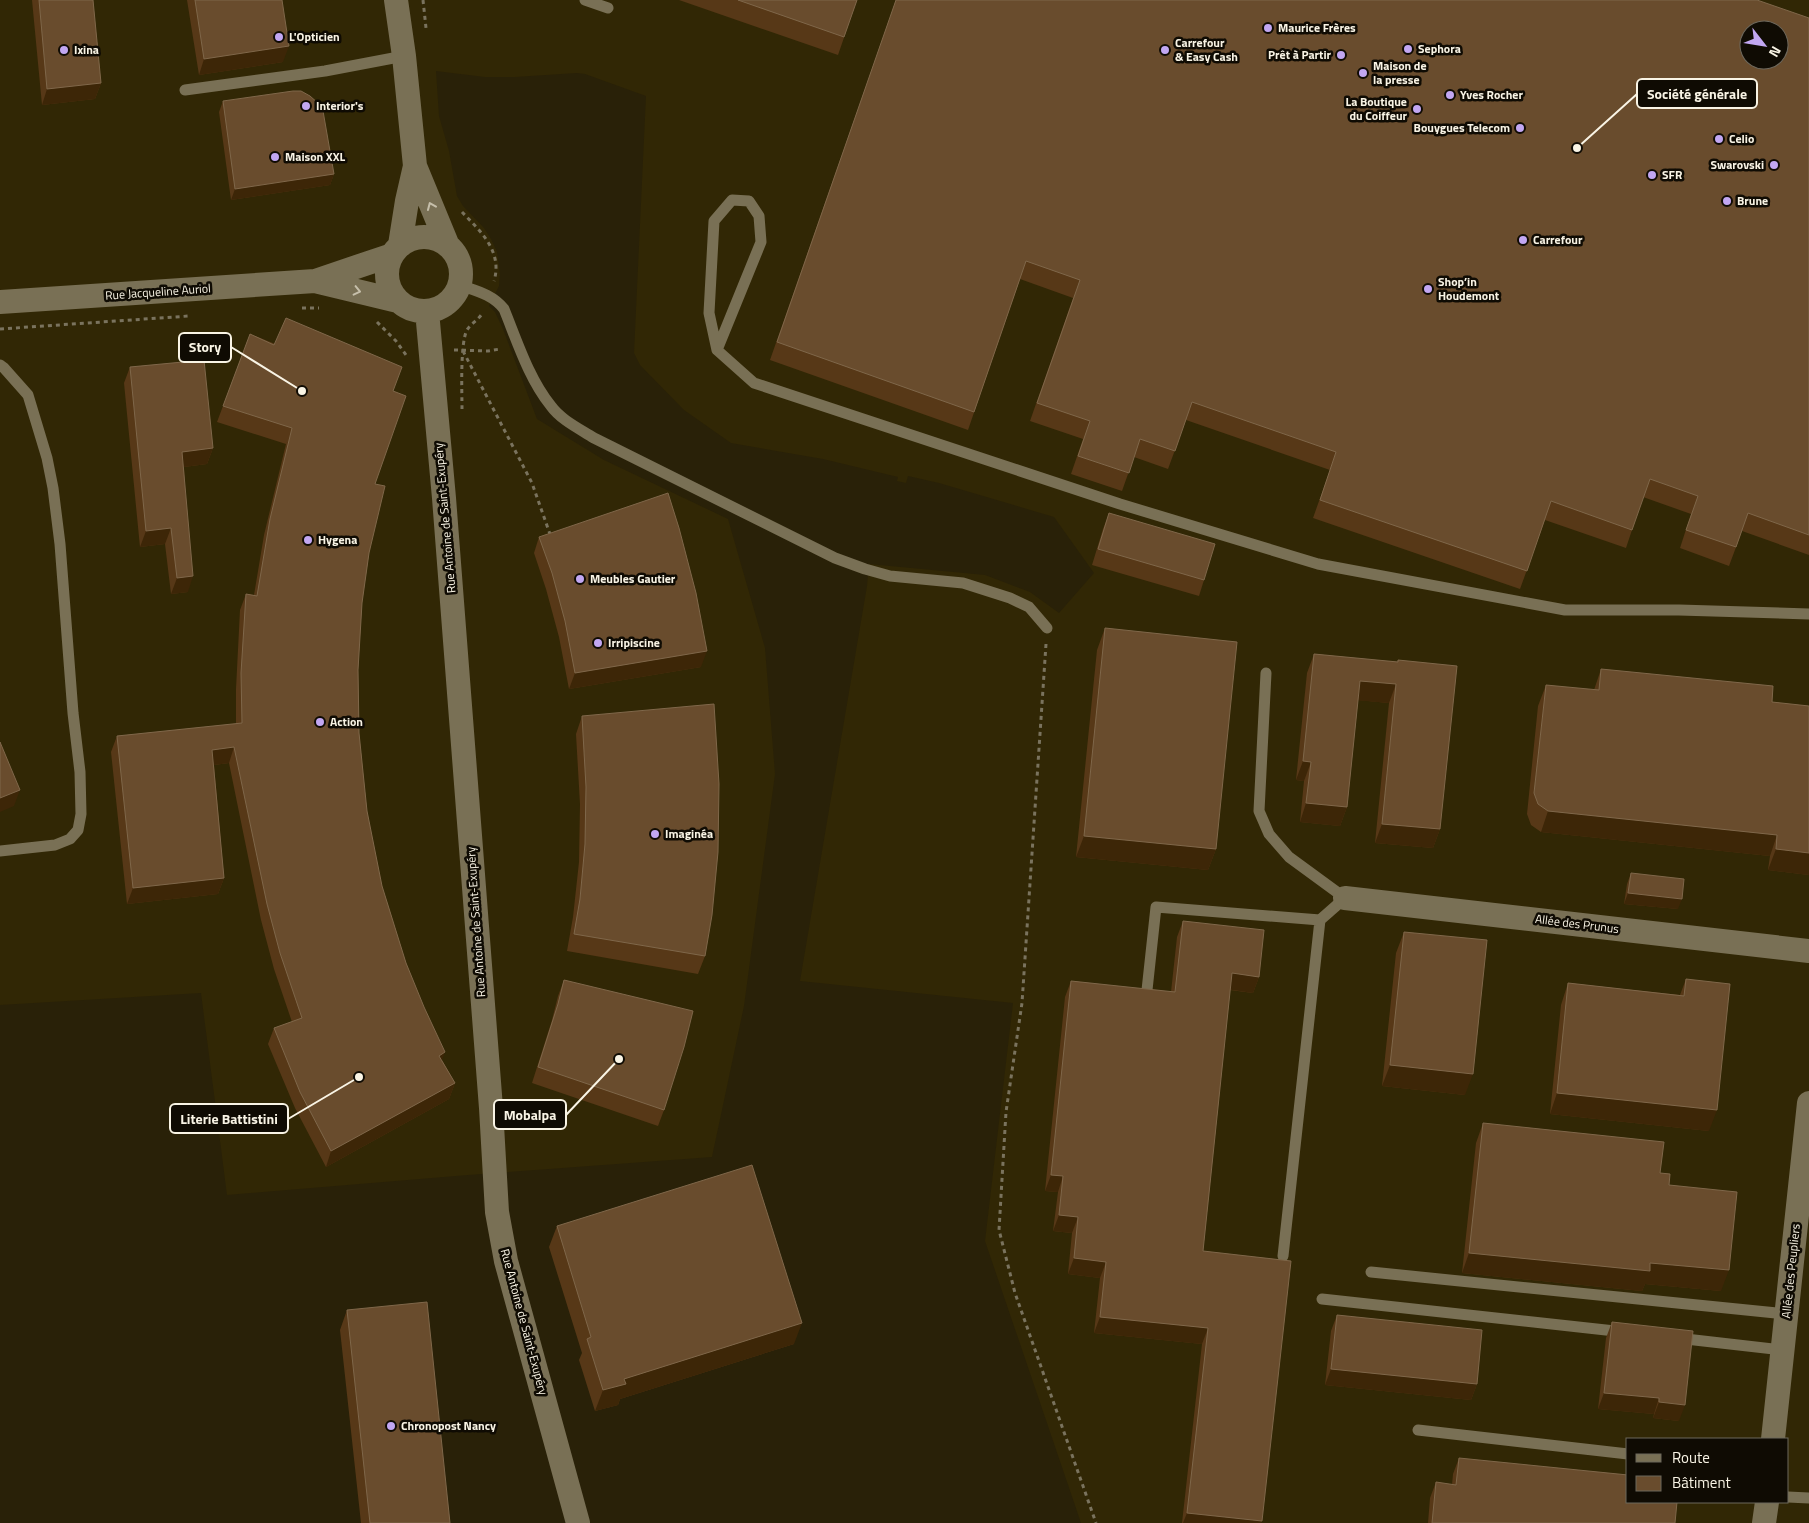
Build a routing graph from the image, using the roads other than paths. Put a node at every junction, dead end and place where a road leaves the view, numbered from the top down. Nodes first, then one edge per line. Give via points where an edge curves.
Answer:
1 (396, 0) edge
2 (585, 0) edge
3 (608, 8) dead end
4 (404, 56) junction
5 (185, 90) dead end
6 (415, 166) junction
7 (448, 246) junction
8 (396, 250) junction
9 (316, 281) junction
10 (459, 285) junction
11 (398, 300) junction
12 (0, 302) edge
13 (426, 311) junction
14 (717, 350) junction
15 (0, 365) edge
16 (1809, 614) edge
17 (1047, 628) road end
18 (1266, 673) dead end
19 (0, 851) edge
20 (1345, 898) junction
21 (1320, 920) junction
22 (1809, 951) edge
23 (1147, 990) edge
24 (1809, 1104) edge
25 (1283, 1256) dead end
26 (1372, 1272) dead end
27 (1322, 1299) dead end
28 (1786, 1314) junction
29 (1636, 1334) edge
30 (1665, 1337) edge
31 (1782, 1350) junction
32 (1418, 1430) dead end
33 (1773, 1438) edge
34 (1626, 1454) edge
35 (1789, 1497) edge
36 (1809, 1498) edge
37 (1767, 1503) edge
38 (578, 1523) edge
39 (1764, 1523) edge

1 - 4 street
2 - 3 lane
4 - 5 lane via 325,71
4 - 6 street
7 -> 6 street
6 - 8 street
7 - 8 street via 437,239 425,237 412,238
7 - 10 street via 459,262
8 - 9 street, Rue Jacqueline Auriol
8 - 11 street via 387,269 390,290
9 -> 11 street, Rue Jacqueline Auriol
9 - 12 street, Rue Jacqueline Auriol
10 - 13 street via 445,304
10 - 17 lane via 497,301 504,309 534,378 551,407 594,438 835,558 890,576 963,583 1010,598 1029,607
11 - 13 street via 411,308
13 - 38 street, Rue Antoine de Saint-Exupéry via 448,548 497,1212 506,1260
14 - 14 lane via 708,313 714,220 732,200 748,201 759,216 761,242
14 - 16 lane via 754,383 1120,504 1318,564 1565,610
15 - 19 lane via 28,395 53,488 80,772 81,814 78,830 70,839 55,845
18 - 20 lane via 1259,811 1269,834 1288,857
20 - 21 lane
20 - 22 street, Allée des Prunus
21 - 23 lane via 1156,907
21 - 25 lane
24 - 28 street, Allée des Peupliers
26 - 28 lane
27 - 29 lane
28 - 31 street, Allée des Peupliers
30 - 31 lane
31 - 33 street, Allée des Peupliers
32 - 34 lane
35 - 36 lane
37 - 39 street

